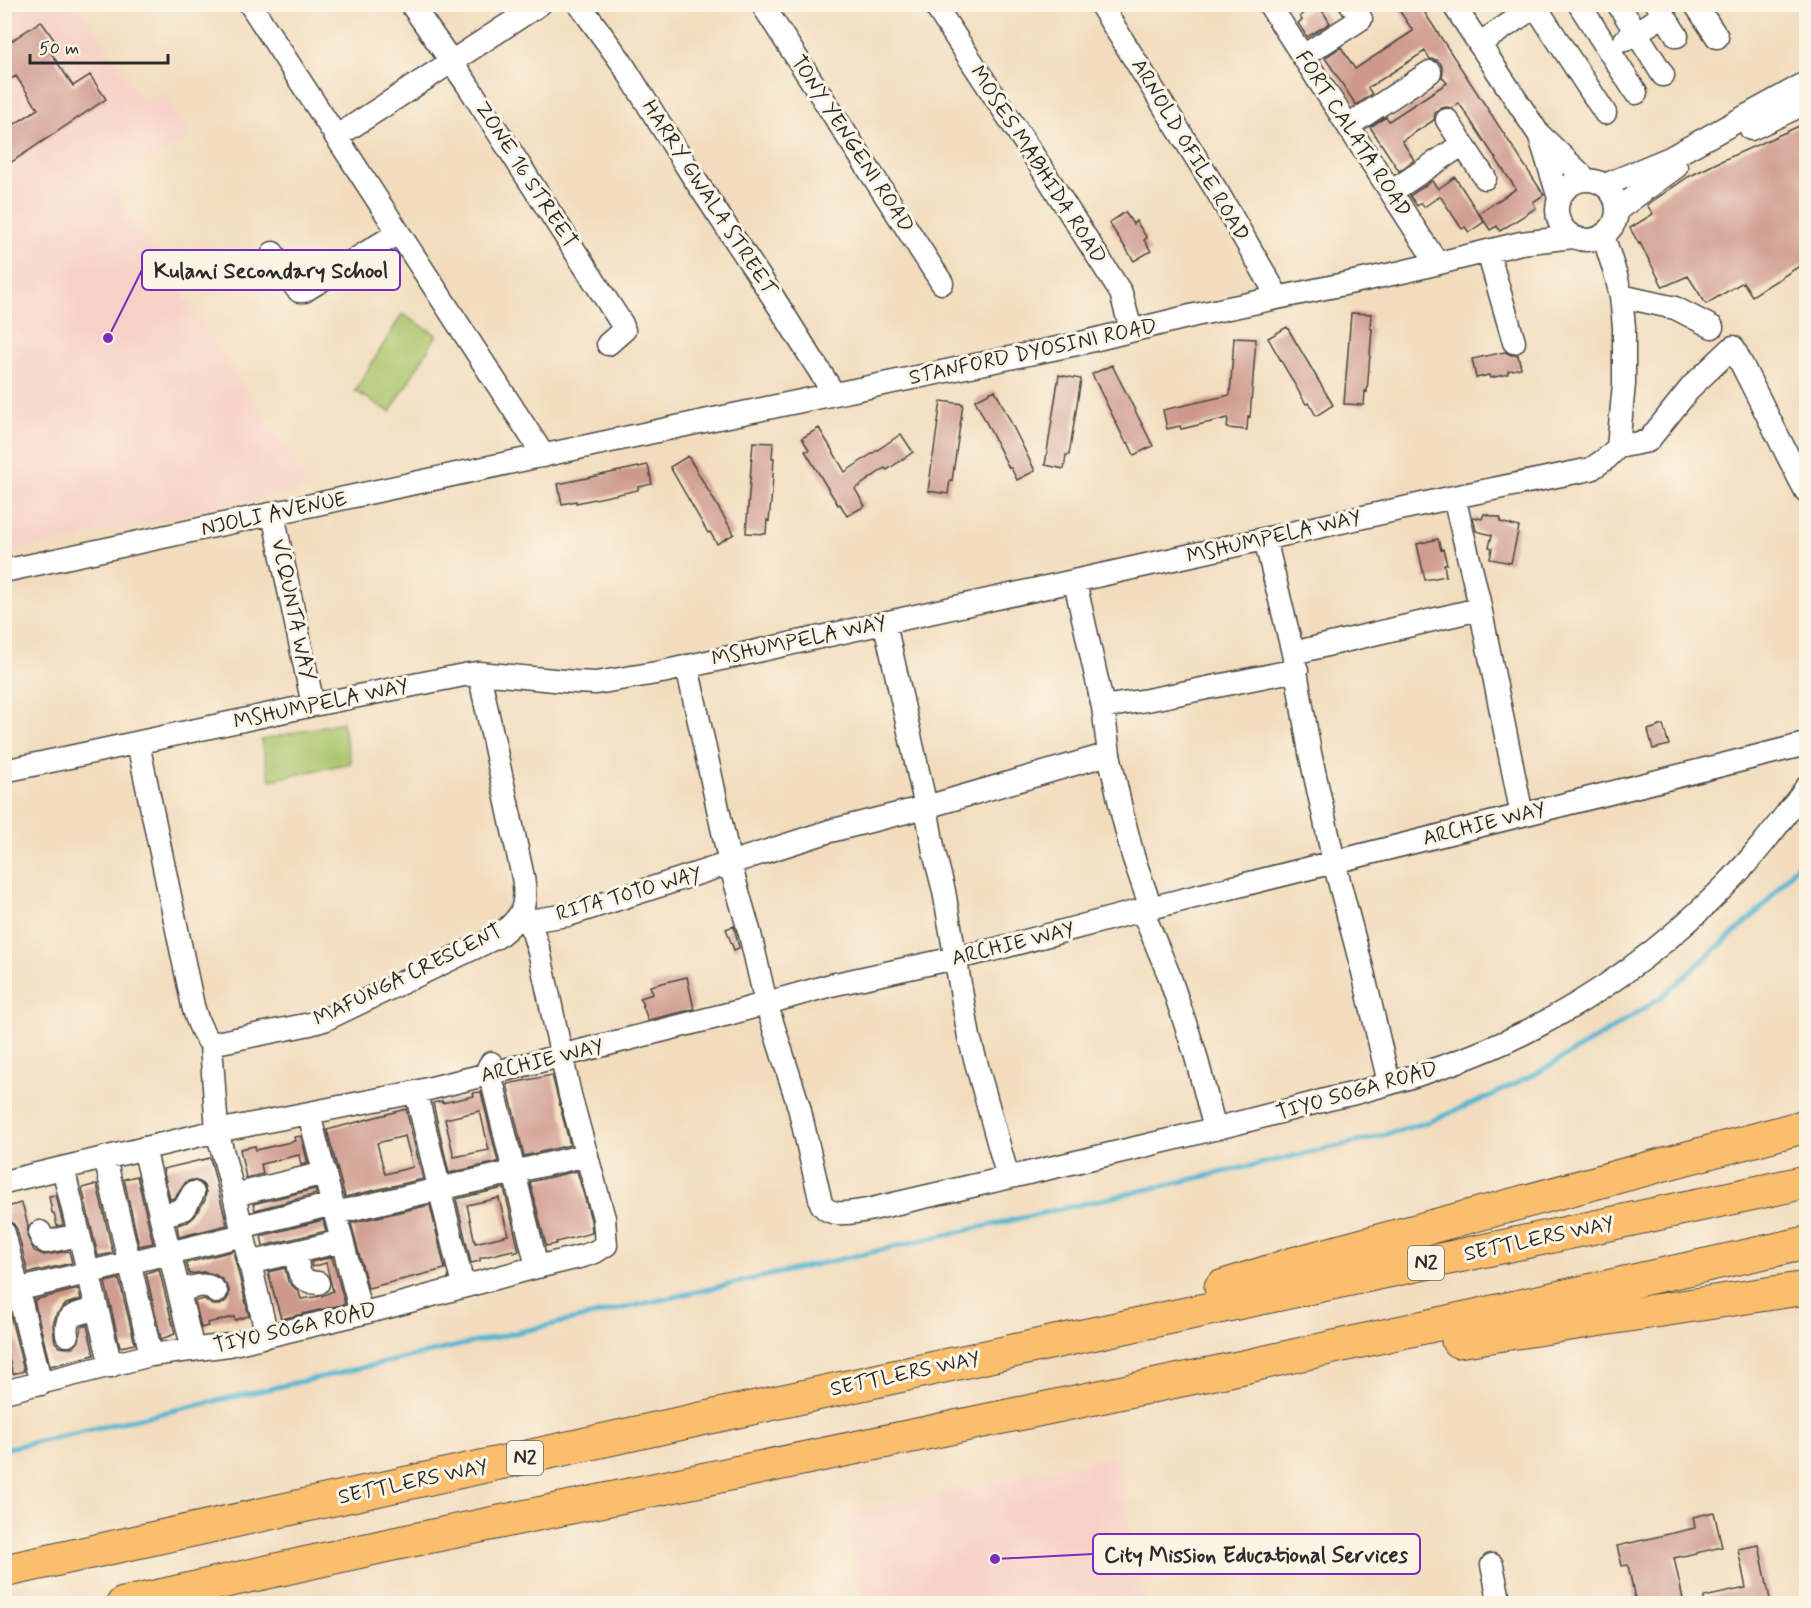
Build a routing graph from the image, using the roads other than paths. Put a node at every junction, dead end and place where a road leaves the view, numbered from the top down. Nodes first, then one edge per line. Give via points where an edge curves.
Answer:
1 (411, 4) edge
2 (540, 4) edge
3 (579, 4) edge
4 (762, 4) edge
5 (934, 4) edge
6 (1100, 4) edge
7 (1269, 4) edge
8 (1351, 4) edge
9 (1453, 4) edge
10 (1579, 4) edge
11 (1618, 4) edge
12 (1699, 6) edge
13 (258, 7) edge
14 (1526, 8) edge
15 (1661, 10) edge
16 (1636, 33) junction
17 (1677, 36) dead end
18 (1717, 37) dead end
19 (1479, 44) junction
20 (1609, 51) junction
21 (1303, 56) junction
22 (451, 62) junction
23 (1430, 72) dead end
24 (1663, 75) dead end
25 (1806, 83) edge
26 (1636, 93) dead end
27 (1806, 103) edge
28 (1605, 113) dead end
29 (1447, 120) dead end
30 (1348, 126) junction
31 (1538, 133) junction
32 (336, 137) junction
33 (1463, 144) junction
34 (1485, 178) dead end
35 (1595, 182) junction
36 (1391, 192) junction
37 (1558, 202) junction
38 (1617, 210) junction
39 (398, 233) junction
40 (1603, 235) junction
41 (1573, 237) junction
42 (1521, 243) junction
43 (1488, 252) junction
44 (273, 253) dead end
45 (1437, 263) junction
46 (942, 283) dead end
47 (1620, 296) junction
48 (1278, 297) junction
49 (1712, 327) dead end
50 (1131, 330) junction
51 (1514, 342) dead end
52 (608, 344) dead end
53 (834, 394) junction
54 (1618, 447) junction
55 (544, 456) junction
56 (1806, 491) edge
57 (1454, 497) junction
58 (273, 514) junction
59 (1265, 539) junction
60 (4, 571) edge
61 (1075, 582) junction
62 (1478, 603) junction
63 (887, 622) junction
64 (1295, 661) junction
65 (687, 666) junction
66 (479, 672) junction
67 (313, 705) junction
68 (1103, 707) junction
69 (138, 743) junction
70 (1806, 744) edge
71 (1109, 754) junction
72 (4, 771) edge
73 (1806, 788) edge
74 (923, 797) junction
75 (1522, 815) junction
76 (1334, 862) junction
77 (730, 864) junction
78 (1146, 909) junction
79 (525, 917) junction
80 (955, 958) junction
81 (766, 1003) junction
82 (211, 1044) junction
83 (560, 1049) junction
84 (487, 1074) junction
85 (1389, 1083) junction
86 (416, 1092) junction
87 (309, 1114) junction
88 (1806, 1126) edge
89 (1215, 1129) junction
90 (217, 1131) junction
91 (144, 1148) junction
92 (587, 1155) junction
93 (105, 1158) junction
94 (63, 1168) junction
95 (514, 1172) junction
96 (325, 1173) junction
97 (1008, 1178) junction
98 (4, 1182) edge
99 (1806, 1182) edge
100 (439, 1190) junction
101 (193, 1193) dead end
102 (234, 1195) junction
103 (334, 1209) junction
104 (161, 1216) junction
105 (242, 1231) junction
106 (40, 1232) dead end
107 (4, 1233) edge
108 (79, 1235) junction
109 (342, 1241) junction
110 (1806, 1243) edge
111 (296, 1252) junction
112 (170, 1253) junction
113 (129, 1263) junction
114 (249, 1263) junction
115 (537, 1266) junction
116 (88, 1273) junction
117 (318, 1283) dead end
118 (463, 1286) junction
119 (1806, 1288) edge
120 (179, 1291) junction
121 (11, 1292) edge
122 (216, 1292) dead end
123 (97, 1309) junction
124 (361, 1313) junction
125 (67, 1335) dead end
126 (267, 1336) junction
127 (1045, 1344) junction
128 (194, 1350) junction
129 (151, 1355) junction
130 (111, 1366) junction
131 (1248, 1366) junction
132 (41, 1384) junction
133 (4, 1392) edge
134 (1492, 1565) dead end
135 (4, 1571) edge
136 (123, 1604) edge
137 (1500, 1604) edge

1 - 22 street, ZONE 16 STREET
2 - 22 street
3 - 53 street, HARRY GWALA STREET via 620,60
4 - 46 street, TONY YENGENI ROAD
5 - 50 street, MOSES MABHIDA ROAD via 1121,293
6 - 48 street, ARNOLD OFILE ROAD
7 - 21 street, FORT CALATA ROAD
8 - 21 street via 1360,19
9 - 19 street
10 - 20 street
11 - 16 street
12 - 18 street
13 - 32 street
14 - 19 street
14 - 28 street
15 - 16 street
15 - 17 street
16 - 20 street
16 - 24 street
19 - 31 street
20 - 26 street
21 - 30 street, FORT CALATA ROAD
22 - 32 street
22 - 52 street, ZONE 16 STREET via 618,317 624,330
23 - 30 street
25 - 35 street via 1670,158
27 - 38 street via 1682,163
29 - 33 street
30 - 36 street, FORT CALATA ROAD
31 - 35 street
31 - 37 street
32 - 39 street
33 - 34 street
33 - 36 street
35 - 37 street via 1570,184
35 - 38 street via 1611,192
36 - 45 street, FORT CALATA ROAD
37 - 41 street via 1557,218
37 - 42 street
38 - 40 street via 1611,229
39 - 44 street via 304,291 296,288
39 - 55 street
40 - 41 street via 1583,240
40 - 47 street
41 - 42 street
42 - 43 street, STANFORD DYOSINI ROAD
43 - 45 street, STANFORD DYOSINI ROAD
43 - 51 street
45 - 48 street, STANFORD DYOSINI ROAD
47 - 49 street via 1675,308
47 - 54 street via 1624,384
48 - 50 street, STANFORD DYOSINI ROAD
50 - 53 street, STANFORD DYOSINI ROAD
53 - 55 street, STANFORD DYOSINI ROAD
54 - 56 street via 1648,441 1692,386 1733,347
54 - 57 street, MSHUMPELA WAY via 1591,470
55 - 58 street, NJOLI AVENUE
57 - 59 street, MSHUMPELA WAY
57 - 62 street
58 - 60 street, NJOLI AVENUE
58 - 67 street, VCQUNTA WAY
59 - 61 street, MSHUMPELA WAY
59 - 64 street
61 - 63 street, MSHUMPELA WAY
61 - 68 street
62 - 64 street
62 - 75 street
63 - 65 street, MSHUMPELA WAY
63 - 74 street
64 - 68 street via 1147,700
64 - 76 street
65 - 66 street, MSHUMPELA WAY via 596,683
65 - 77 street
66 - 67 street, MSHUMPELA WAY
66 - 79 street, MAFUNGA CRESCENT via 523,877
67 - 69 street, MSHUMPELA WAY
68 - 71 street
69 - 72 street, MSHUMPELA WAY
69 - 82 street via 196,1019
70 - 75 street, ARCHIE WAY
71 - 74 street, RITA TOTO WAY
71 - 78 street
73 - 85 street, TIYO SOGA ROAD via 1725,887 1627,970 1524,1033 1461,1060
74 - 77 street, RITA TOTO WAY
74 - 80 street
75 - 76 street, ARCHIE WAY
76 - 78 street, ARCHIE WAY
76 - 85 street
77 - 79 street, RITA TOTO WAY via 568,915
77 - 81 street
78 - 80 street, ARCHIE WAY
78 - 89 street via 1195,1053
79 - 82 street, MAFUNGA CRESCENT via 497,937 324,1020
79 - 83 street via 540,955
80 - 81 street, ARCHIE WAY
80 - 97 street via 972,1053
81 - 83 street, ARCHIE WAY
81 - 97 street, TIYO SOGA ROAD via 799,1107 824,1209 868,1210
82 - 90 street
83 - 84 street, ARCHIE WAY
83 - 92 street
84 - 86 street, ARCHIE WAY
84 - 95 street
85 - 89 street, TIYO SOGA ROAD
86 - 87 street, ARCHIE WAY
86 - 100 street
87 - 90 street, ARCHIE WAY
87 - 96 street
88 - 127 highway via 1293,1264
89 - 97 street, TIYO SOGA ROAD
90 - 91 street, ARCHIE WAY
90 - 102 street
91 - 93 street, ARCHIE WAY
91 - 104 street
92 - 95 street
92 - 115 street, TIYO SOGA ROAD via 604,1218 606,1245 583,1256
93 - 94 street, ARCHIE WAY
93 - 113 street
94 - 98 street, ARCHIE WAY
94 - 108 street
95 - 100 street
95 - 115 street
96 - 102 street
96 - 103 street
99 - 127 highway, SETTLERS WAY / N2
100 - 103 street
100 - 118 street
101 - 104 street via 184,1209
102 - 105 street
103 - 105 street
103 - 109 street
104 - 112 street
105 - 112 street
105 - 114 street
106 - 108 street via 46,1242
107 - 121 street
108 - 116 street
109 - 111 street
109 - 124 street
110 - 131 highway
111 - 114 street
111 - 117 street via 303,1279
112 - 113 street
112 - 120 street
113 - 116 street
113 - 129 street
114 - 126 street
115 - 118 street, TIYO SOGA ROAD
116 - 121 street
116 - 123 street
118 - 124 street, TIYO SOGA ROAD
119 - 131 highway via 1337,1360
120 - 122 street via 205,1285
120 - 128 street
121 - 132 street
123 - 125 street via 69,1318
123 - 130 street
124 - 126 street, TIYO SOGA ROAD
126 - 128 street, TIYO SOGA ROAD
127 - 135 highway, SETTLERS WAY / N2
128 - 129 street, TIYO SOGA ROAD
129 - 130 street, TIYO SOGA ROAD
130 - 132 street, TIYO SOGA ROAD
131 - 136 highway
132 - 133 street, TIYO SOGA ROAD
134 - 137 street

